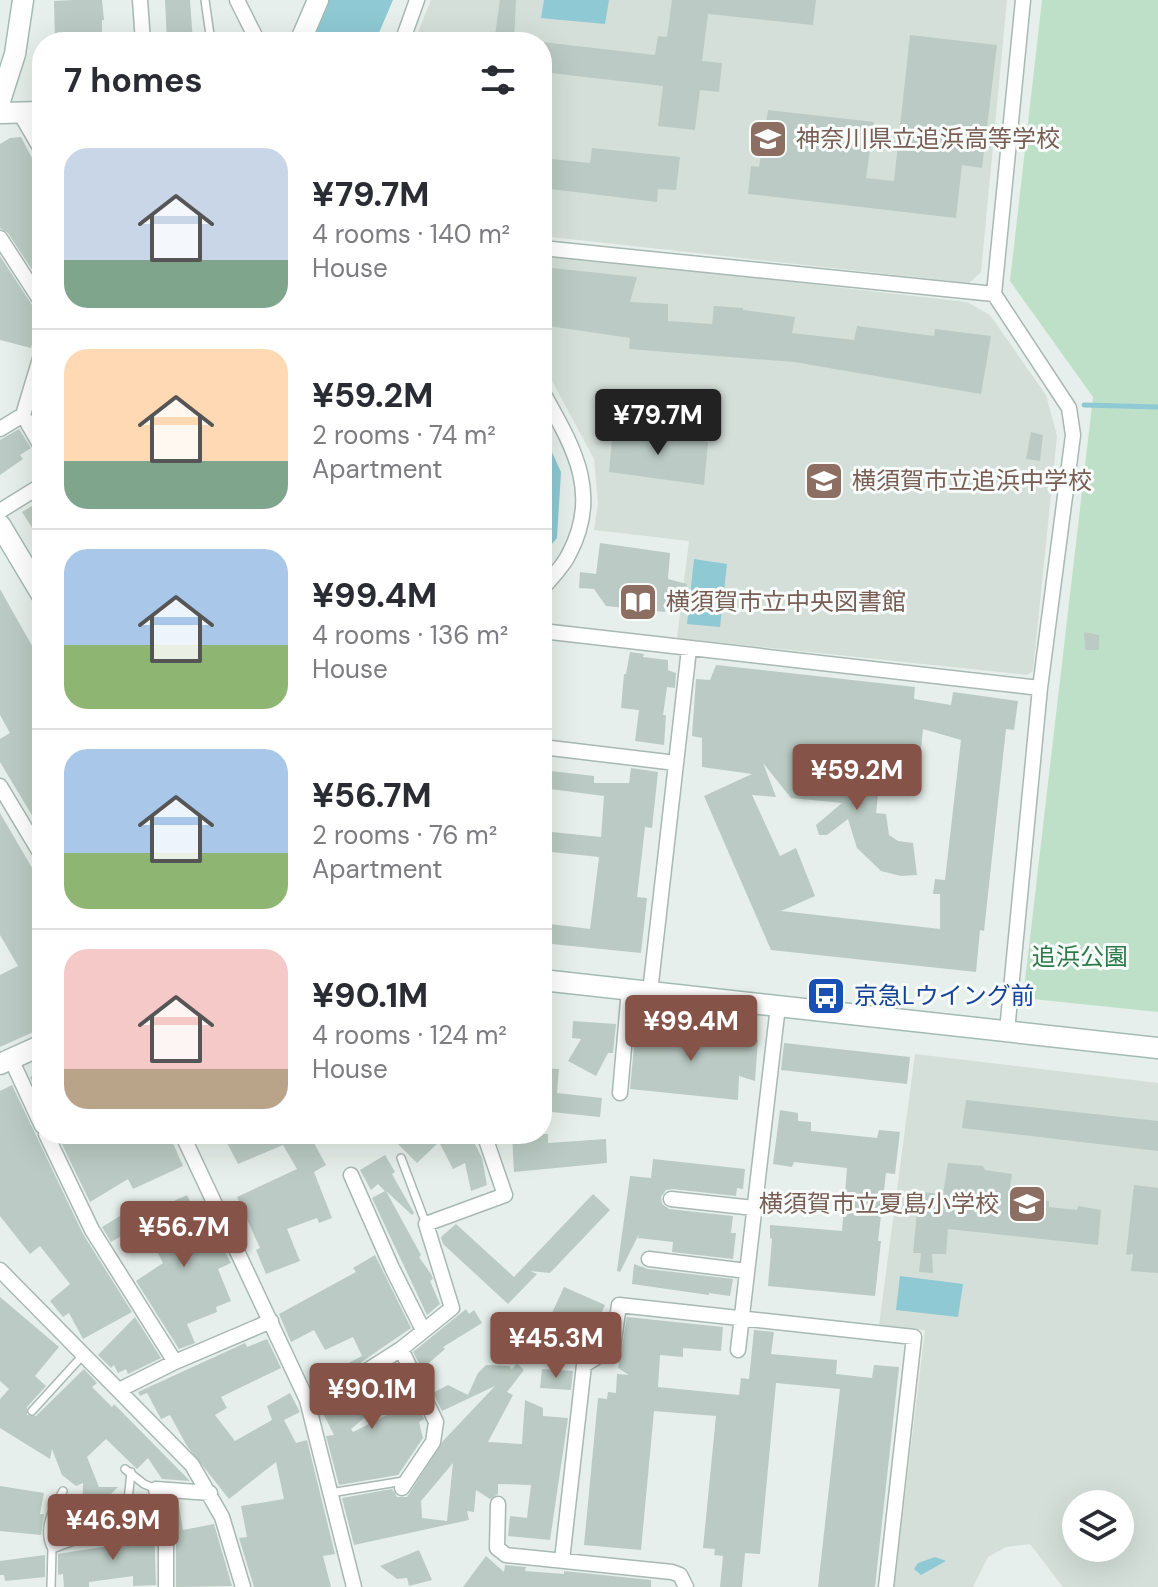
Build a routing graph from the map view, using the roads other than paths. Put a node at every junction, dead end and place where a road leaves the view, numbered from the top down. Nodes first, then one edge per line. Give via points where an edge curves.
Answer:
1 (23, 0) edge
2 (140, 0) edge
3 (205, 0) edge
4 (318, 0) edge
5 (417, 0) edge
6 (1023, 0) edge
7 (238, 1) edge
8 (142, 32) edge
9 (210, 32) edge
10 (253, 32) edge
11 (304, 32) edge
12 (406, 32) edge
13 (0, 101) edge
14 (32, 112) edge
15 (10, 113) edge
16 (32, 139) edge
17 (0, 238) edge
18 (552, 249) edge
19 (32, 288) edge
20 (994, 294) junction
21 (32, 385) edge
22 (552, 409) edge
23 (23, 415) junction
24 (0, 429) edge
25 (32, 431) edge
26 (32, 491) edge
27 (0, 511) edge
28 (0, 525) edge
29 (552, 577) edge
30 (32, 578) edge
31 (552, 632) edge
32 (689, 649) junction
33 (1040, 688) junction
34 (552, 748) edge
35 (676, 763) junction
36 (0, 786) edge
37 (32, 839) edge
38 (552, 981) edge
39 (640, 991) junction
40 (778, 1006) junction
41 (1007, 1031) junction
42 (1158, 1048) edge
43 (32, 1050) edge
44 (5, 1062) edge
45 (620, 1093) dead end
46 (32, 1109) edge
47 (51, 1144) edge
48 (187, 1144) edge
49 (487, 1144) edge
50 (401, 1158) dead end
51 (351, 1175) dead end
52 (671, 1199) dead end
53 (754, 1208) junction
54 (426, 1224) junction
55 (649, 1259) dead end
56 (0, 1270) edge
57 (747, 1271) junction
58 (741, 1320) junction
59 (271, 1321) junction
60 (423, 1330) junction
61 (401, 1349) junction
62 (738, 1350) dead end
63 (84, 1354) junction
64 (175, 1362) junction
65 (119, 1390) junction
66 (307, 1400) junction
67 (32, 1411) dead end
68 (404, 1484) joint
69 (156, 1489) junction
70 (63, 1491) dead end
71 (210, 1493) junction
72 (330, 1493) junction
73 (498, 1504) dead end
74 (52, 1549) junction
75 (562, 1560) junction
76 (51, 1587) edge
77 (166, 1587) edge
78 (243, 1587) edge
79 (354, 1587) edge
80 (686, 1587) edge
81 (886, 1587) edge

1 - 13 street via 15,54
2 - 8 street
3 - 9 lane
4 - 11 street
5 - 12 street
6 - 20 street
7 - 10 street
14 - 15 street
15 - 16 street
17 - 19 street
18 - 20 street
20 - 33 street via 1069,408 1073,435
21 - 23 street
22 - 29 street via 584,479 581,528
23 - 24 street
23 - 25 street
26 - 27 street
28 - 30 street
31 - 32 street
32 - 33 street
32 - 35 street
33 - 41 street
34 - 35 street
35 - 39 street
36 - 37 street
38 - 39 street
39 - 40 street
39 - 45 street
40 - 41 street
40 - 53 street
41 - 42 street
43 - 44 street
44 - 46 street
47 - 64 street via 92,1230
48 - 59 street
49 - 54 street via 505,1195
50 - 54 lane
51 - 60 street
52 - 53 street
53 - 57 street
54 - 60 street via 452,1308
55 - 57 street
56 - 63 street
57 - 58 street
58 - 62 street
58 - 75 street via 619,1305 613,1347 584,1365
58 - 81 street via 914,1337
59 - 64 street
59 - 66 street
60 - 61 street
61 - 66 street
61 - 68 street via 436,1422 433,1442
63 - 65 street
63 - 67 lane
64 - 65 street
65 - 71 street via 192,1465
66 - 72 street
68 - 72 lane
69 - 71 street
69 - 74 lane via 128,1470 121,1524
69 - 77 street via 166,1530
70 - 74 lane via 50,1514 47,1540
71 - 78 street
72 - 79 street
73 - 75 street via 497,1548 506,1555
74 - 76 lane
75 - 80 street via 672,1572

